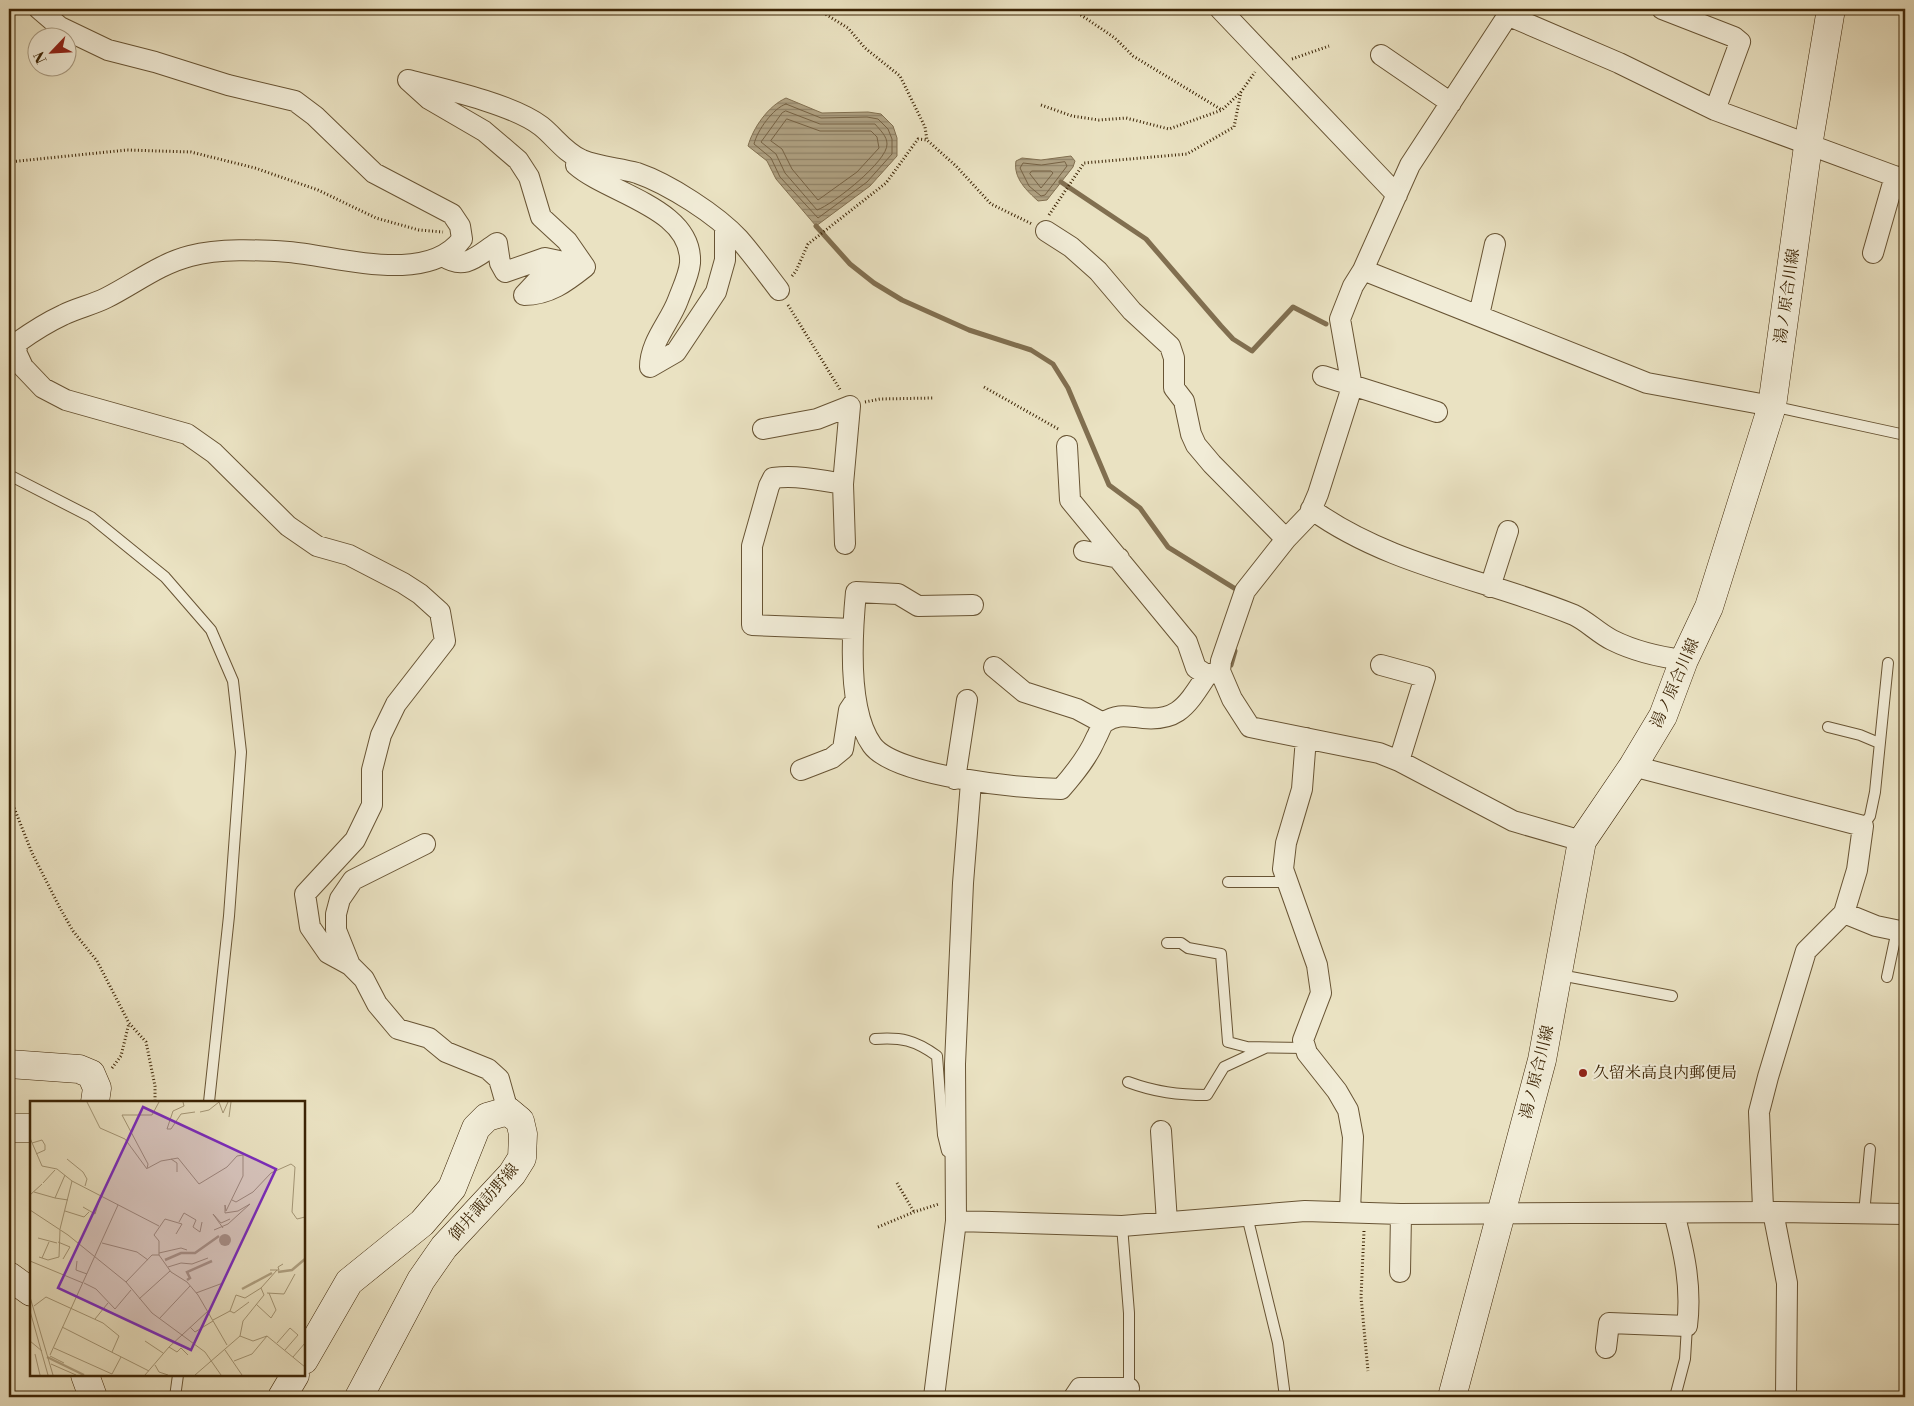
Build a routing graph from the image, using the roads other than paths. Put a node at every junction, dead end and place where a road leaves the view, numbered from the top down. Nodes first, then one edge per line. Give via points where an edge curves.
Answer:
1 (39, 9) edge
2 (1220, 9) edge
3 (1662, 9) edge
4 (1831, 9) edge
5 (1509, 12) edge
6 (1381, 55) dead end
7 (1451, 103) junction
8 (1715, 110) junction
9 (1808, 146) junction
10 (561, 147) junction
11 (1900, 178) edge
12 (1397, 195) junction
13 (725, 227) junction
14 (1043, 230) road end
15 (461, 233) junction
16 (496, 243) junction
17 (1496, 244) dead end
18 (1873, 253) dead end
19 (443, 256) junction
20 (1363, 270) junction
21 (779, 290) road end
22 (1479, 315) junction
23 (1323, 376) dead end
24 (1352, 385) junction
25 (1772, 406) junction
26 (1437, 412) dead end
27 (763, 429) dead end
28 (1905, 435) edge
29 (1067, 446) road end
30 (9, 475) edge
31 (843, 484) junction
32 (1311, 509) junction
33 (1508, 531) dead end
34 (1286, 539) junction
35 (845, 544) dead end
36 (1084, 552) dead end
37 (1119, 558) junction
38 (1490, 587) junction
39 (973, 605) dead end
40 (853, 629) junction
41 (1684, 660) junction
42 (1888, 663) dead end
43 (1381, 665) dead end
44 (994, 667) dead end
45 (1214, 673) junction
46 (967, 700) dead end
47 (854, 701) junction
48 (1103, 723) junction
49 (1828, 728) dead end
50 (1306, 738) junction
51 (1879, 744) junction
52 (1399, 761) junction
53 (1633, 766) junction
54 (801, 770) dead end
55 (963, 780) junction
56 (1863, 826) junction
57 (1582, 841) junction
58 (425, 844) dead end
59 (1228, 882) dead end
60 (1287, 882) junction
61 (1844, 913) junction
62 (1901, 931) edge
63 (1167, 943) dead end
64 (350, 965) junction
65 (1559, 975) junction
66 (1887, 977) dead end
67 (1672, 996) dead end
68 (874, 1038) dead end
69 (1266, 1048) junction
70 (1306, 1048) junction
71 (9, 1064) edge
72 (1128, 1082) dead end
73 (95, 1092) edge
74 (210, 1101) edge
75 (508, 1111) junction
76 (9, 1128) edge
77 (30, 1128) edge
78 (1161, 1131) dead end
79 (1870, 1149) dead end
80 (956, 1157) junction
81 (1768, 1210) junction
82 (1358, 1212) junction
83 (1499, 1213) junction
84 (1674, 1213) junction
85 (1401, 1214) junction
86 (1864, 1214) junction
87 (1905, 1214) edge
88 (1247, 1216) junction
89 (956, 1221) junction
90 (1167, 1222) junction
91 (1122, 1226) junction
92 (1400, 1272) dead end
93 (9, 1276) edge
94 (30, 1291) edge
95 (1686, 1326) junction
96 (1606, 1348) dead end
97 (305, 1358) edge
98 (85, 1376) edge
99 (178, 1376) edge
100 (295, 1376) edge
101 (1129, 1393) edge
102 (93, 1397) edge
103 (174, 1397) edge
104 (282, 1397) edge
105 (359, 1397) edge
106 (934, 1397) edge
107 (1074, 1397) edge
108 (1286, 1397) edge
109 (1452, 1397) edge
110 (1675, 1397) edge
111 (1786, 1397) edge

1 - 15 street via 60,27 108,50 295,101 374,173 452,214
2 - 12 street
3 - 8 street via 1740,42
4 - 9 main road, 湯ノ原合川線
5 - 7 street
5 - 8 street
6 - 7 street
7 - 12 street via 1410,165
8 - 9 street
9 - 11 street
9 - 25 main road, 湯ノ原合川線
10 - 13 street via 581,160 637,174 673,191
10 - 13 street via 577,167 662,213 687,245 690,265 678,302 650,355 650,367 676,352 716,292 725,260
10 - 16 street via 541,126 518,114 447,89 408,80 429,99 484,131 518,160 529,178 541,217 567,241 585,267 565,283 538,295 524,294 564,262 545,258 505,272
11 - 18 street
12 - 20 street
13 - 21 street via 738,238
14 - 34 street via 1071,247 1098,271 1132,311 1170,346 1174,358 1174,388 1184,401 1196,445
15 - 16 street
15 - 19 street via 462,239 453,251
16 - 19 street via 466,263 453,263
17 - 22 street
19 - 64 street via 428,262 390,266 288,252 224,252 190,256 64,315 18,342 16,352 23,367 43,388 66,400 187,434 214,453 288,526 317,546 349,555 403,583 440,612 445,641 396,704 381,735 372,770 372,805 355,840 305,894 310,927 328,953
20 - 22 street
20 - 24 street via 1340,319
22 - 25 street via 1647,383
23 - 24 street
24 - 26 street
24 - 32 street
25 - 28 lane
25 - 41 main road, 湯ノ原合川線 via 1709,607
27 - 31 street via 817,419 850,406
29 - 37 street via 1070,500
30 - 74 lane via 91,518 165,577 210,630 233,681 242,752
31 - 35 street
31 - 40 street via 801,477 773,478 762,505 752,546 752,625
32 - 34 street
32 - 38 street via 1336,527 1415,563
33 - 38 street
34 - 45 street via 1245,591
36 - 37 street
37 - 45 street via 1186,642 1196,668
38 - 41 street via 1576,616 1630,648
39 - 40 street via 918,606 898,594 856,592
40 - 47 street
41 - 53 main road, 湯ノ原合川線 via 1663,716
42 - 51 lane
43 - 52 street via 1425,677
44 - 48 street via 1024,692 1072,707
45 - 48 street via 1178,713 1165,719 1124,716
45 - 50 street via 1250,727
46 - 55 street
47 - 54 street via 849,710 843,749 832,758
47 - 55 street via 871,744 883,757
48 - 55 street via 1080,766 1061,788 1029,788
49 - 51 lane via 1860,735
50 - 52 street via 1379,753
50 - 60 street via 1302,789 1286,843 1283,869
51 - 56 lane via 1875,792 1870,816
52 - 57 street via 1513,821
53 - 56 street
53 - 57 main road, 湯ノ原合川線
55 - 80 street
56 - 61 street via 1858,870
57 - 65 main road, 湯ノ原合川線
58 - 64 street via 353,880 340,899 336,930
59 - 60 lane
60 - 70 street via 1317,965 1321,993 1303,1040
61 - 62 street via 1876,926
61 - 81 street via 1806,951 1759,1112
62 - 66 lane
63 - 69 lane via 1181,943 1188,948 1221,954 1228,1042
64 - 75 street via 364,979 377,1004 398,1029 429,1038 446,1052 488,1069 499,1079
65 - 67 lane
65 - 83 main road, 湯ノ原合川線 via 1542,1060
68 - 80 lane via 895,1037 921,1044 937,1056 942,1135 947,1151
69 - 70 lane
69 - 72 lane via 1224,1067 1207,1096 1152,1092
70 - 82 street via 1348,1110
71 - 73 main road via 79,1069 90,1074
75 - 97 main road, 御井諏訪野線 via 487,1117 476,1128 452,1188 422,1223 349,1282
75 - 105 main road, 御井諏訪野線 via 520,1121 522,1158 512,1174 444,1247 421,1280
76 - 77 main road
78 - 90 street
79 - 86 lane
80 - 89 street
81 - 84 street
81 - 86 street
81 - 111 street via 1787,1283
82 - 85 street
82 - 88 street via 1305,1211
83 - 84 street
83 - 85 street
83 - 109 main road, 湯ノ原合川線
84 - 95 street via 1687,1262 1690,1300
85 - 92 street
86 - 87 street
88 - 90 street
88 - 108 lane via 1278,1343
89 - 91 street
89 - 106 street
90 - 91 street
91 - 101 lane
93 - 94 main road
95 - 96 street via 1609,1323
95 - 110 lane via 1685,1360
98 - 102 main road
99 - 103 lane
100 - 104 main road
101 - 107 street via 1080,1388

